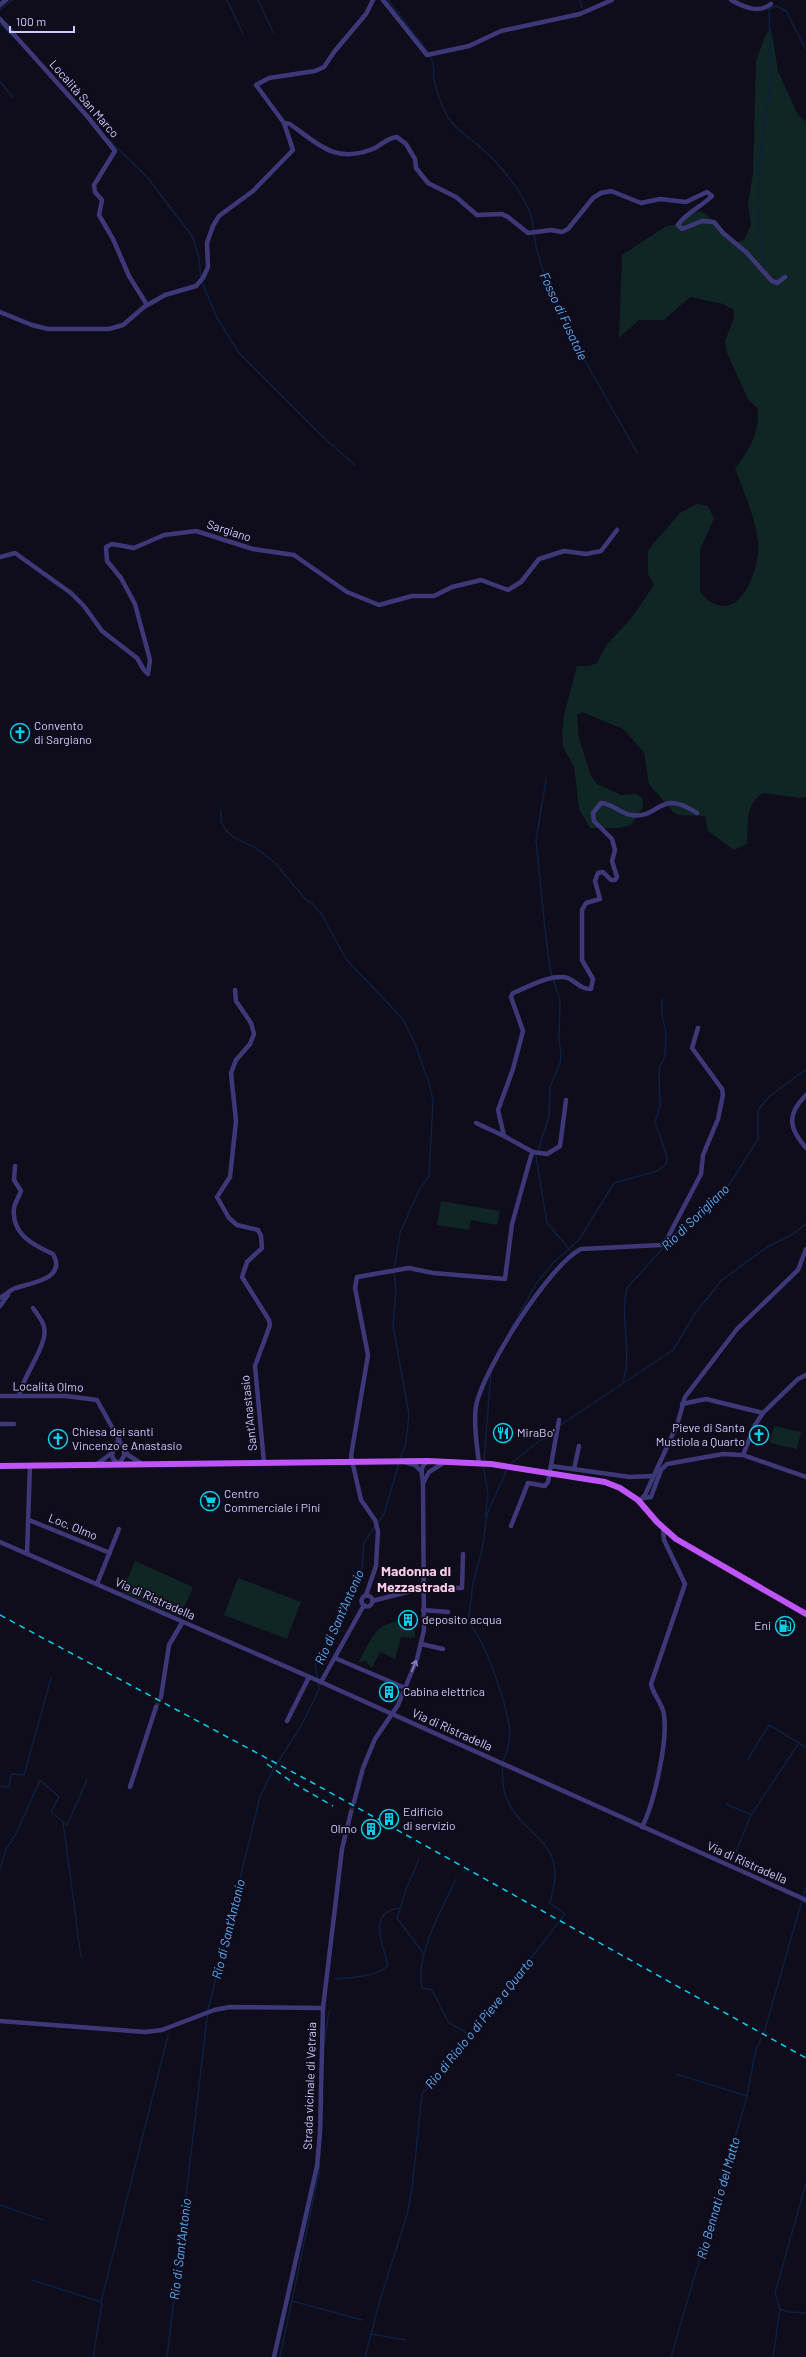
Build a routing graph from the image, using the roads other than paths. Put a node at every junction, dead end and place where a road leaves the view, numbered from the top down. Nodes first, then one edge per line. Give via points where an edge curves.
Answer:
1 (6, 0) edge
2 (373, 0) edge
3 (383, 0) edge
4 (612, 0) edge
5 (732, 0) edge
6 (0, 6) edge
7 (769, 6) dead end
8 (0, 19) edge
9 (284, 123) junction
10 (785, 277) dead end
11 (147, 305) junction
12 (0, 312) edge
13 (617, 530) dead end
14 (0, 557) edge
15 (697, 813) dead end
16 (235, 990) dead end
17 (698, 1028) dead end
18 (806, 1094) edge
19 (566, 1100) dead end
20 (476, 1123) dead end
21 (504, 1136) junction
22 (806, 1148) edge
23 (533, 1152) junction
24 (15, 1166) dead end
25 (806, 1249) edge
26 (13, 1290) junction
27 (0, 1298) edge
28 (0, 1306) edge
29 (33, 1308) dead end
30 (806, 1374) edge
31 (0, 1396) edge
32 (19, 1396) junction
33 (682, 1404) junction
34 (763, 1413) junction
35 (559, 1420) dead end
36 (0, 1424) edge
37 (14, 1424) dead end
38 (119, 1440) junction
39 (579, 1446) dead end
40 (124, 1449) junction
41 (112, 1453) junction
42 (743, 1455) junction
43 (428, 1461) junction
44 (403, 1462) junction
45 (445, 1462) junction
46 (264, 1463) junction
47 (353, 1463) junction
48 (479, 1463) junction
49 (97, 1464) junction
50 (119, 1464) junction
51 (142, 1464) junction
52 (30, 1465) junction
53 (0, 1466) edge
54 (551, 1469) junction
55 (574, 1469) junction
56 (422, 1471) junction
57 (429, 1472) junction
58 (652, 1476) junction
59 (806, 1477) edge
60 (423, 1483) junction
61 (641, 1500) junction
62 (29, 1520) junction
63 (511, 1526) dead end
64 (663, 1527) junction
65 (119, 1529) dead end
66 (0, 1542) edge
67 (110, 1553) junction
68 (27, 1554) junction
69 (463, 1554) dead end
70 (97, 1584) junction
71 (423, 1588) junction
72 (366, 1595) junction
73 (372, 1601) junction
74 (364, 1605) junction
75 (423, 1610) junction
76 (448, 1612) dead end
77 (806, 1614) edge
78 (182, 1623) junction
79 (422, 1644) junction
80 (444, 1649) dead end
81 (335, 1658) junction
82 (309, 1677) junction
83 (321, 1682) junction
84 (405, 1688) junction
85 (161, 1697) tunnel mouth
86 (156, 1707) tunnel mouth
87 (392, 1714) junction
88 (288, 1721) dead end
89 (130, 1787) dead end
90 (354, 1802) tunnel mouth
91 (351, 1812) tunnel mouth
92 (642, 1828) junction
93 (806, 1900) edge
94 (323, 2008) junction
95 (0, 2021) edge
96 (274, 2357) edge

1 - 6 street
2 - 9 street via 366,14 324,67 315,71 269,78 256,86
3 - 4 street via 429,54 469,46 501,30 580,14
5 - 7 street via 746,8
8 - 11 street, Località San Marco via 115,151 94,185 95,192 102,200 99,215 129,276
9 - 10 street via 290,124 332,153 356,155 373,150 388,138 397,137 406,144 415,159 416,168 428,183 456,197 477,215 502,214 528,233 551,230 562,232 568,229 593,198 601,193 612,191 641,203 660,199 686,202 707,192 712,196 695,212 683,218 678,225 682,229 702,221 714,222 772,281 777,283
9 - 11 street via 293,150 254,191 228,208 213,226 207,243 208,267 196,286 165,295
11 - 12 street via 123,325 109,329 48,329
13 - 14 street, Sargiano via 601,551 586,554 564,551 539,560 521,582 508,590 481,580 452,587 434,596 412,596 379,605 347,592 294,555 253,549 196,531 164,534 134,548 112,544 106,547 107,561 121,578 135,604 150,660 148,674 137,658 102,631 71,593 15,553
15 - 21 street via 674,802 662,805 644,815 623,813 609,804 596,806 593,813 594,821 612,839 615,850 612,861 617,877 611,880 603,872 598,873 595,881 600,899 586,903 582,910 582,960 593,979 591,989 584,989 569,978 561,978 550,979 511,996 523,1031 498,1110
16 - 46 street, Sant'Anastasio via 236,1001 251,1023 254,1034 250,1044 236,1060 231,1073 236,1121 230,1177 217,1197 229,1218 237,1224 258,1230 261,1236 262,1248 247,1262 242,1277 270,1325 255,1366
17 - 48 street via 692,1048 722,1089 723,1096 718,1119 703,1155 699,1180 667,1239 660,1245 580,1249 570,1254 538,1290 481,1389 476,1407
18 - 22 street via 794,1113 791,1126 794,1134
19 - 23 street via 560,1146 547,1154
20 - 21 street
21 - 23 street
23 - 47 street via 512,1224 505,1279 433,1273 409,1268 357,1277 355,1288 368,1355 351,1456
24 - 26 street via 14,1180 22,1191 14,1209 18,1230 25,1239 53,1254 55,1267 54,1273 48,1278
25 - 33 street via 798,1270 737,1329
26 - 27 street
26 - 28 street
29 - 32 street via 45,1327 43,1342 20,1387
30 - 34 street
31 - 32 street, Località Olmo
32 - 38 street, Località Olmo via 66,1396 97,1400
33 - 34 street via 706,1399
33 - 58 street via 677,1425
34 - 42 street via 755,1425
35 - 54 street
36 - 37 street
38 - 40 street
38 - 41 street
39 - 55 street
40 - 50 street via 124,1456
40 - 51 street via 128,1455
41 - 49 street
41 - 50 street via 113,1459
42 - 59 street
42 - 61 street via 723,1454 667,1464 661,1470 651,1497
43 - 44 main road
43 - 45 main road
43 - 56 street
43 - 57 street
44 - 47 main road
44 - 56 street via 415,1465
45 - 48 main road
45 - 57 street
46 - 47 main road
46 - 51 main road
47 - 72 street via 361,1500 378,1528 376,1566
48 - 54 main road
49 - 50 main road
49 - 52 main road
50 - 51 main road
52 - 53 main road
52 - 62 street, Loc. Olmo
54 - 55 street
54 - 61 main road via 605,1482
54 - 63 street via 545,1486 528,1483
55 - 58 street via 630,1477
56 - 60 street
57 - 60 street
58 - 61 street
60 - 71 street
61 - 64 main road
62 - 67 street, Loc. Olmo
62 - 68 street, Loc. Olmo
64 - 77 main road via 676,1539
64 - 92 street via 664,1540 685,1584 652,1684 653,1692 664,1714 663,1749 652,1801
65 - 67 street, Loc. Olmo
66 - 68 street, Via di Ristradella
67 - 70 street, Loc. Olmo
68 - 70 street, Via di Ristradella
69 - 71 street via 462,1588
70 - 78 street, Via di Ristradella
71 - 73 street
71 - 75 street
72 - 73 street
72 - 74 street via 362,1600
73 - 74 street via 369,1605
74 - 81 street
75 - 76 street
75 - 79 street
78 - 82 street, Via di Ristradella
78 - 85 street via 169,1645
79 - 80 street
84 -> 79 street
81 - 83 street
81 - 84 street
82 - 83 street, Via di Ristradella
82 - 88 street
83 - 87 street, Via di Ristradella
84 - 87 street
86 - 89 street
87 - 90 street via 375,1739 363,1768
87 - 92 street, Via di Ristradella
91 - 94 street, Strada vicinale di Vetraia via 342,1848
92 - 93 street, Via di Ristradella
94 - 95 street via 230,2007 214,2010 162,2030 145,2032
94 - 96 street, Strada vicinale di Vetraia via 317,2166

